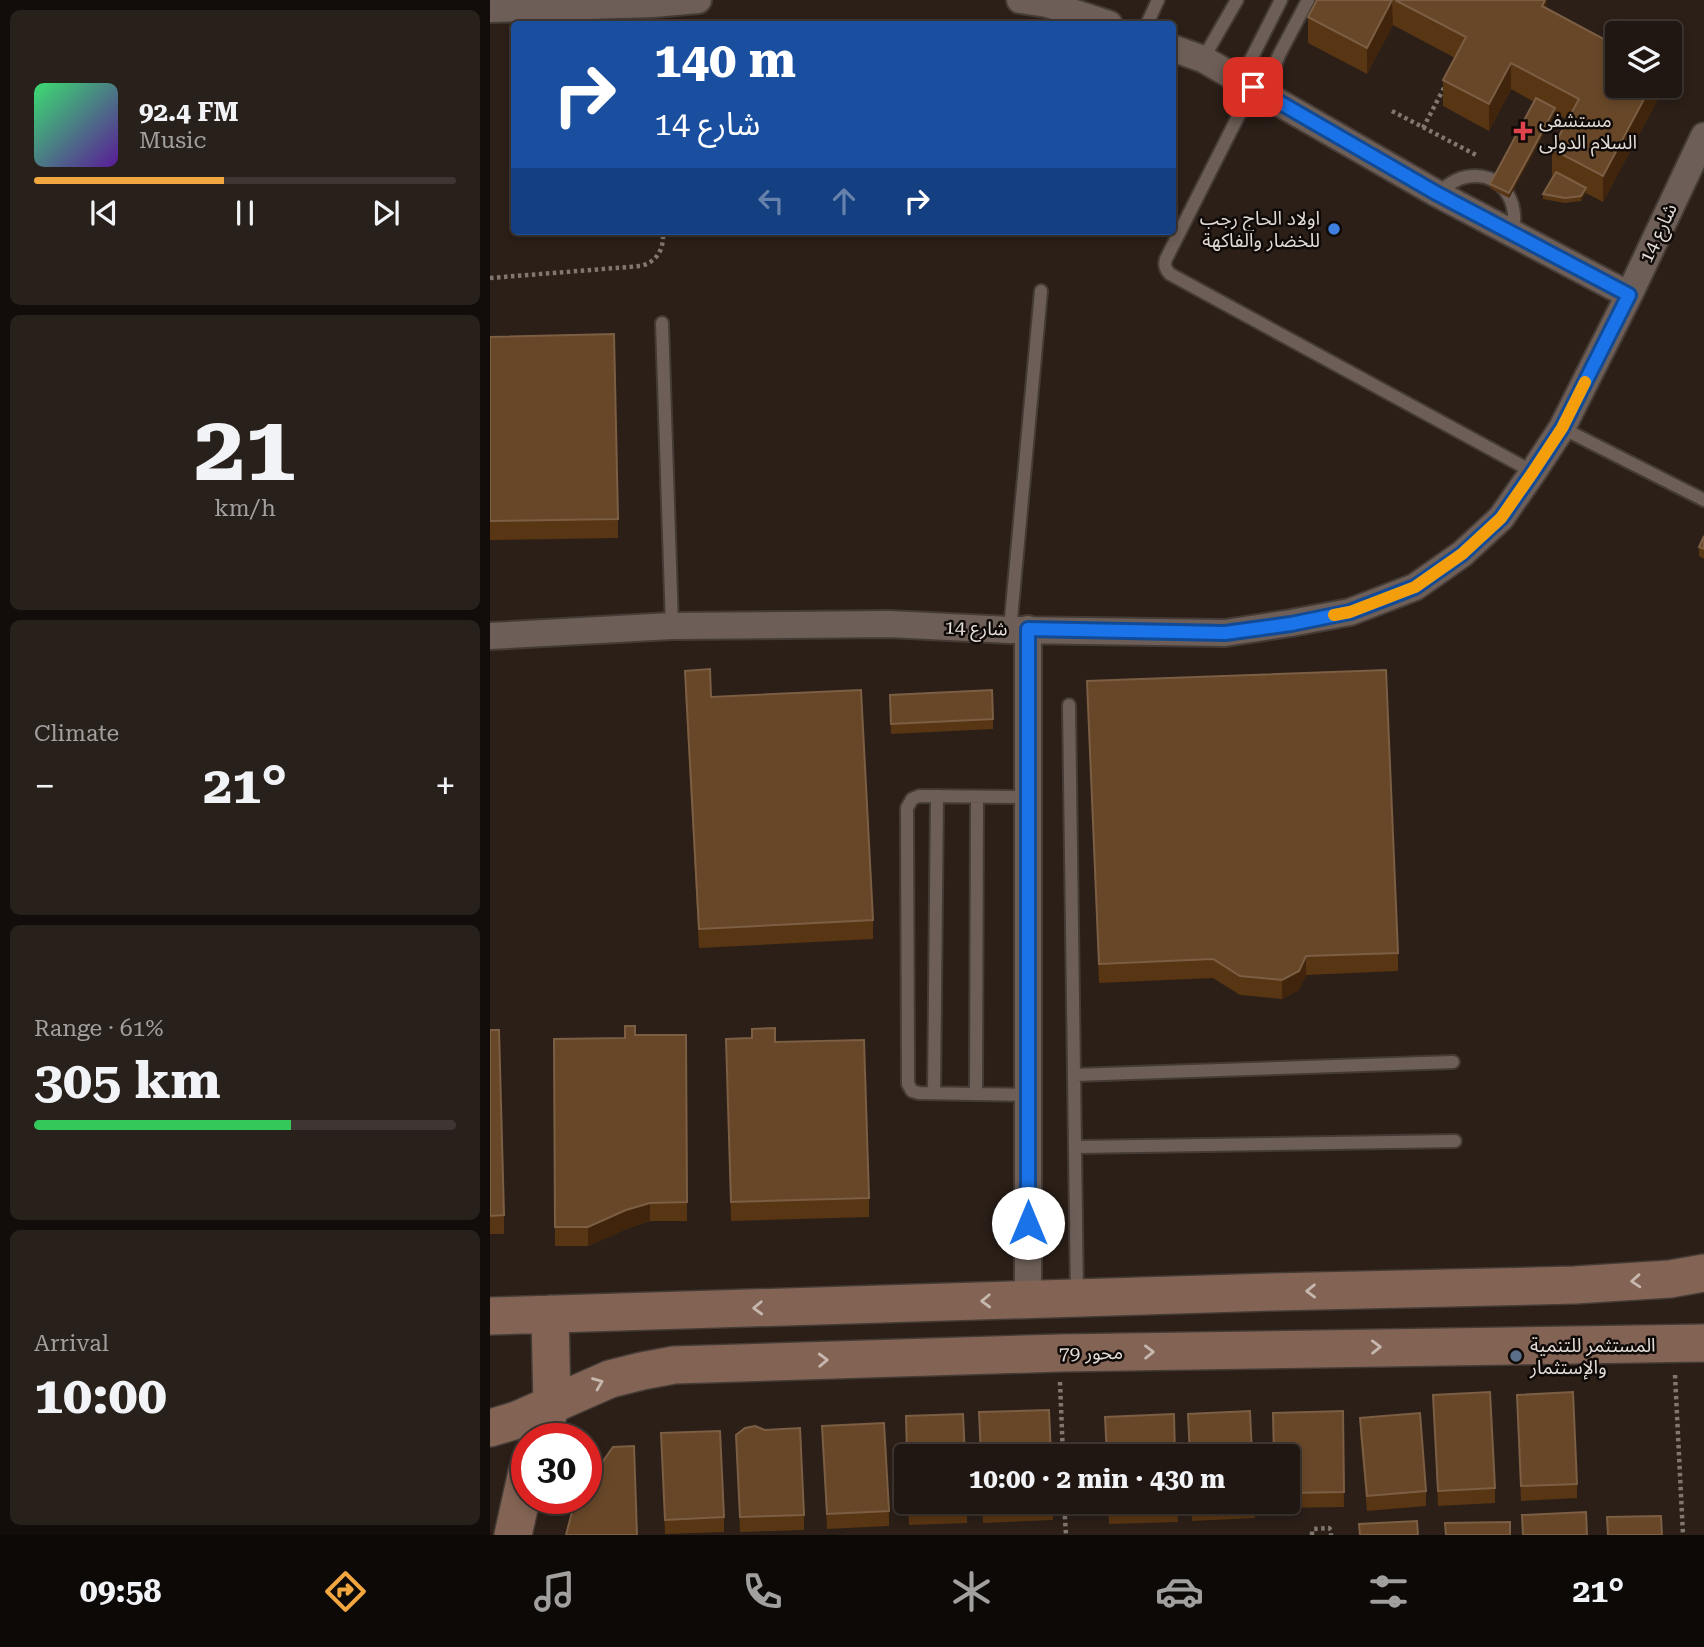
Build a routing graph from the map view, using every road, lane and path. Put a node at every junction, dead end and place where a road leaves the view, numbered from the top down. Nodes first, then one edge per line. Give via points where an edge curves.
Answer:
1 (698, 0) edge
2 (1020, 0) edge
3 (1158, 0) edge
4 (1237, 0) edge
5 (1281, 0) edge
6 (1308, 0) edge
7 (490, 9) edge
8 (1100, 21) edge
9 (1148, 21) edge
10 (1176, 49) edge
11 (1203, 59) junction
12 (1447, 83) edge
13 (1253, 86) junction
14 (1392, 111) dead end
15 (1423, 128) junction
16 (1704, 136) edge
17 (1478, 156) dead end
18 (1436, 193) junction
19 (1512, 234) junction
20 (663, 235) edge
21 (490, 278) edge
22 (1041, 291) dead end
23 (1629, 295) junction
24 (662, 323) dead end
25 (1562, 428) junction
26 (1533, 472) junction
27 (1704, 500) edge
28 (671, 626) junction
29 (1019, 629) junction
30 (490, 636) edge
31 (1069, 705) dead end
32 (937, 796) junction
33 (977, 797) junction
34 (1028, 797) junction
35 (1453, 1062) dead end
36 (1074, 1075) junction
37 (934, 1093) junction
38 (976, 1094) junction
39 (1028, 1095) junction
40 (1455, 1140) dead end
41 (1075, 1147) junction
42 (1704, 1273) edge
43 (1077, 1298) junction
44 (1028, 1299) junction
45 (550, 1314) junction
46 (490, 1315) edge
47 (1688, 1343) edge
48 (1059, 1353) junction
49 (552, 1405) junction
50 (544, 1423) edge
51 (490, 1428) edge
52 (1063, 1444) edge
53 (1065, 1514) edge
54 (1066, 1535) edge
55 (1312, 1535) edge
56 (1331, 1535) edge
57 (1683, 1535) edge

1 - 7 street
2 - 8 street
3 - 9 lane
4 - 11 lane
5 - 13 lane
6 - 13 lane via 1279,55
10 - 11 street
11 - 13 street
12 - 15 path
13 - 18 street
13 - 26 lane via 1166,259 1166,270
14 - 15 path
15 - 17 path
16 - 23 street, شارع 14
18 - 19 street
18 - 19 lane via 1464,177 1495,182 1514,205
19 - 23 street
20 - 21 path via 663,248 650,264
22 - 29 lane
23 - 25 street, شارع 14
24 - 28 lane
25 - 26 street, شارع 14
25 - 27 lane
26 - 29 street, شارع 14 via 1501,518 1462,554 1415,587 1350,612 1225,633
28 - 29 street, شارع 14 via 889,624
28 - 30 street, شارع 14
29 - 34 street
31 - 36 lane
32 - 33 lane
32 - 37 lane
32 - 37 lane via 919,796 907,808 908,1084 912,1091
33 - 34 lane
33 - 38 lane
34 - 39 street
35 - 36 lane
36 - 41 lane
37 - 38 lane
38 - 39 lane
39 - 44 street
40 - 41 lane
41 - 43 lane
42 -> 43 main road via 1575,1285
43 - 44 main road
44 -> 45 main road
45 - 46 main road
45 - 49 main road
48 -> 47 main road, محور 79
47 - 57 path
49 -> 48 main road, محور 79 via 610,1378 674,1365
48 - 52 path
49 - 50 main road
49 - 51 main road, محور 79
53 - 54 path
55 - 56 path via 1314,1529 1328,1528

